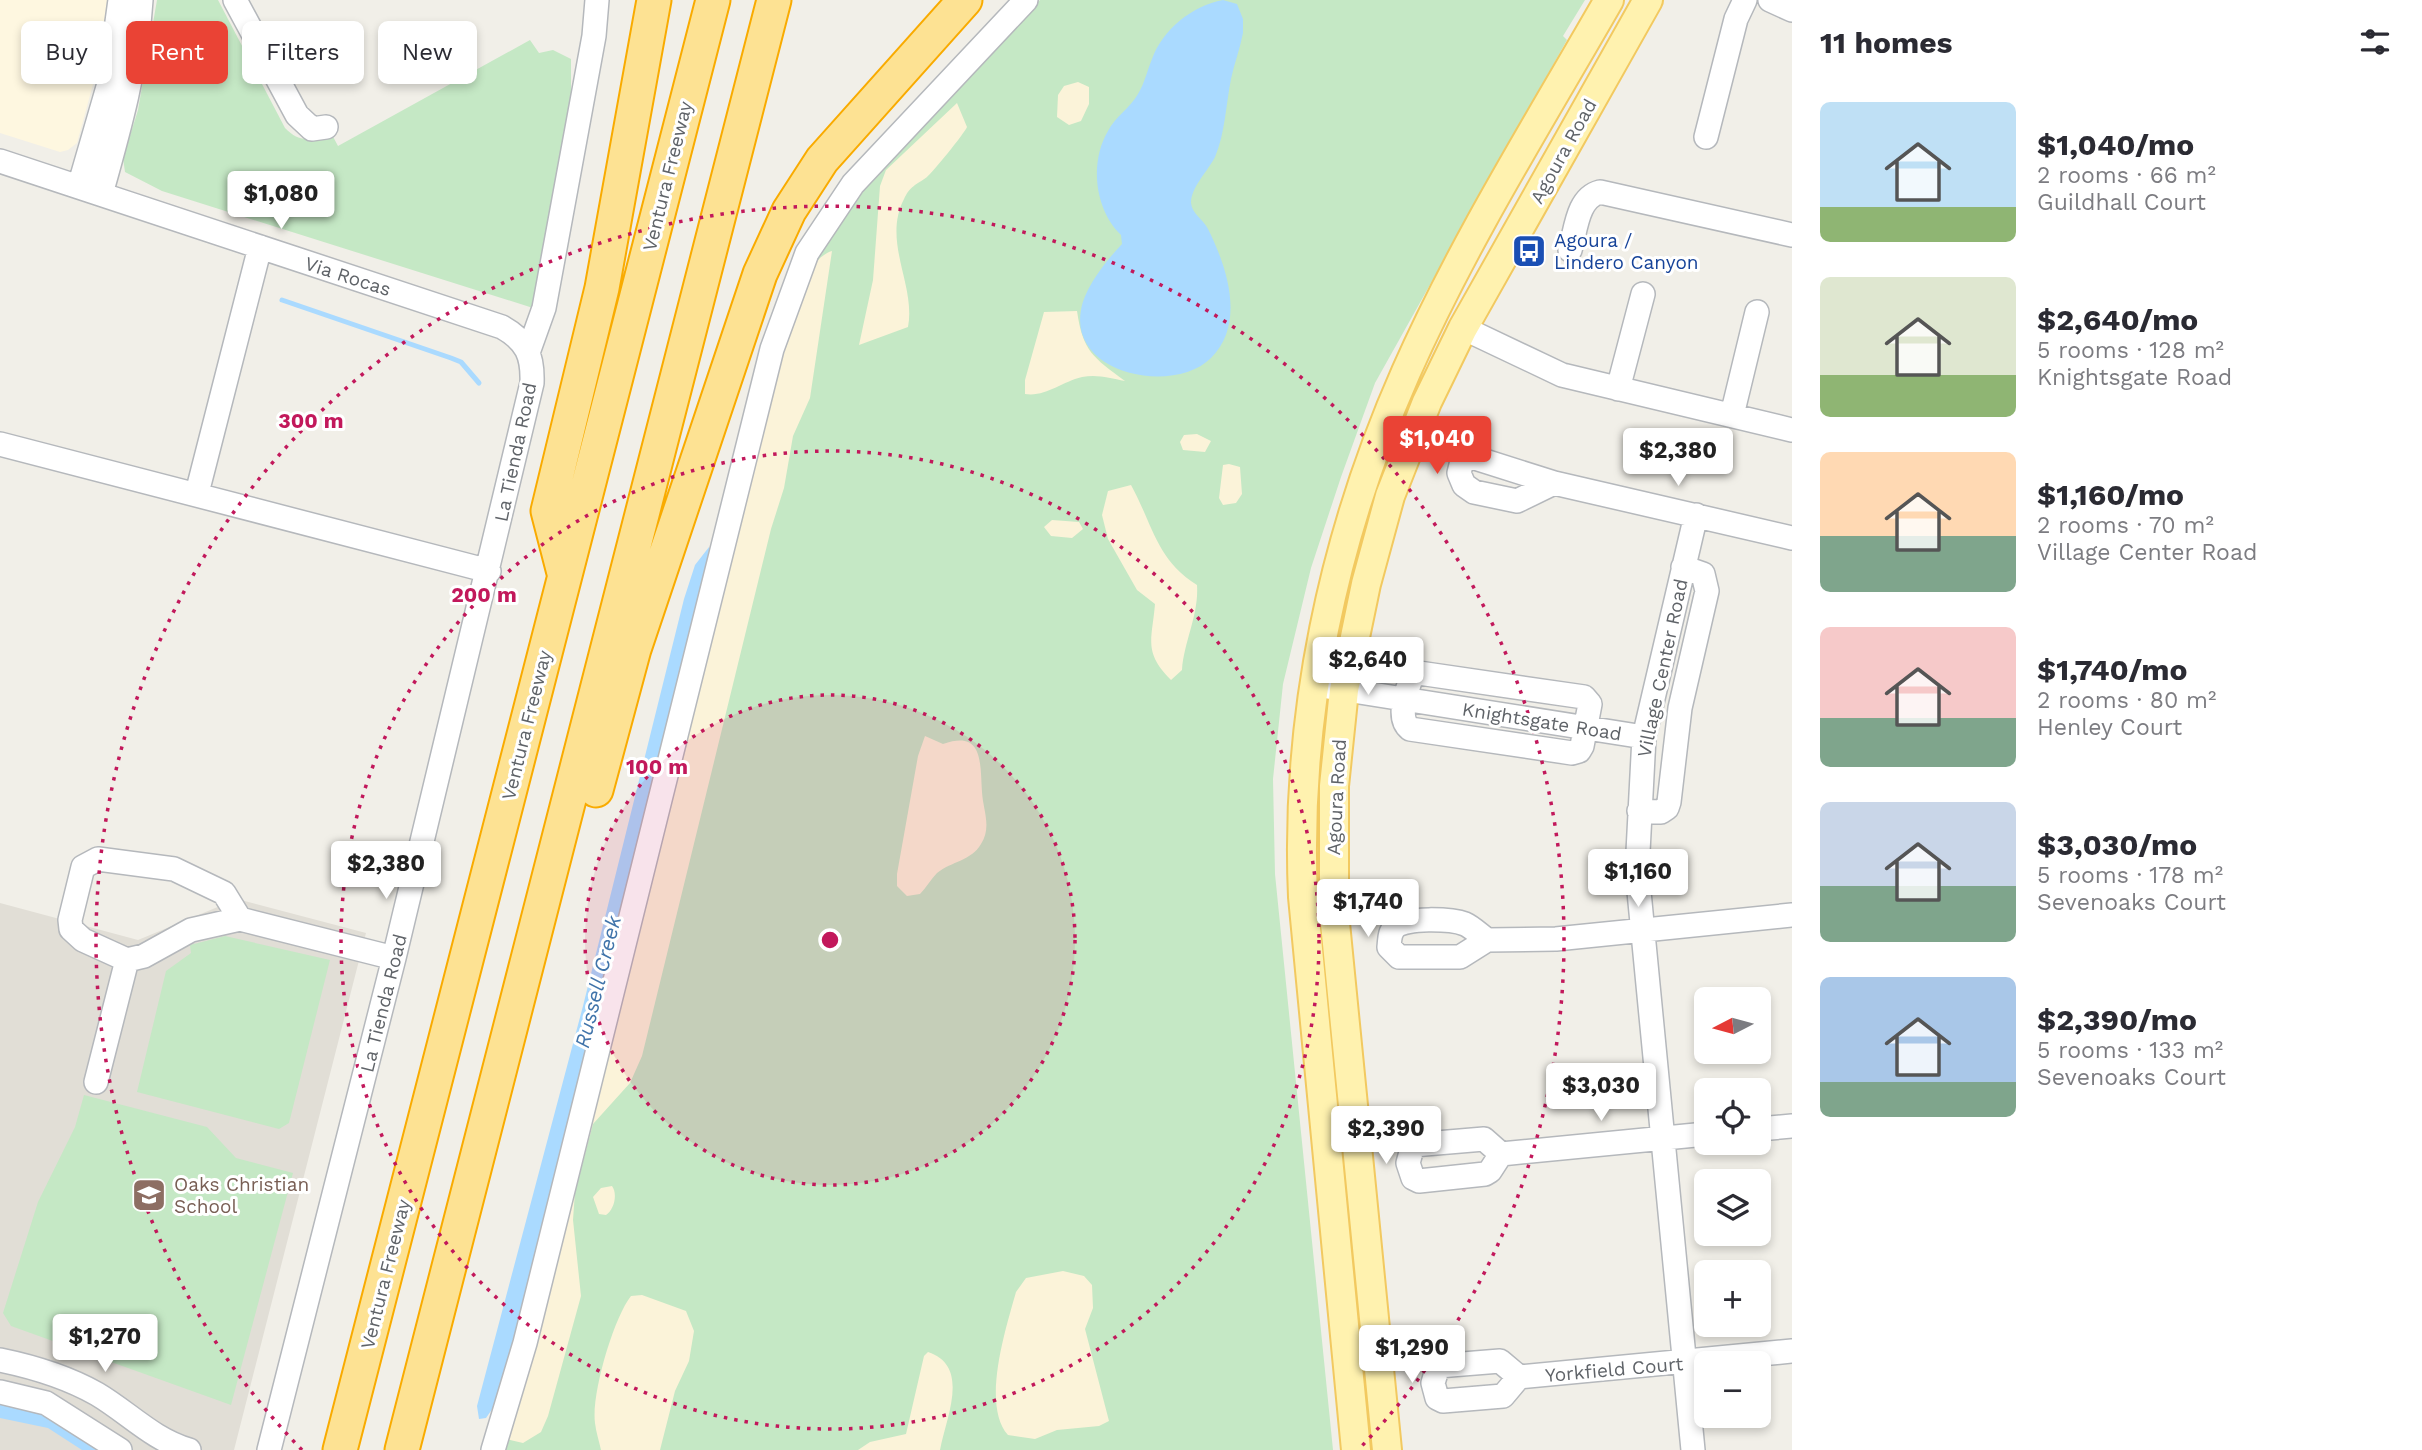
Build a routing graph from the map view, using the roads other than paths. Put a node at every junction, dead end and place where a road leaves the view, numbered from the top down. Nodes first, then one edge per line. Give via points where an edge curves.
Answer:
1 (120, 0) edge
2 (141, 0) edge
3 (597, 0) edge
4 (654, 0) edge
5 (713, 0) edge
6 (774, 0) edge
7 (965, 0) edge
8 (1026, 0) edge
9 (1609, 0) edge
10 (1648, 0) edge
11 (1745, 0) edge
12 (1770, 0) edge
13 (238, 1) edge
14 (1792, 10) edge
15 (326, 127) dead end
16 (1706, 137) dead end
17 (0, 161) edge
18 (90, 191) junction
19 (1792, 235) edge
20 (260, 247) junction
21 (1570, 250) dead end
22 (1643, 294) dead end
23 (1434, 312) junction
24 (1757, 312) dead end
25 (1463, 328) junction
26 (529, 350) junction
27 (1618, 389) junction
28 (1732, 415) junction
29 (1792, 430) edge
30 (0, 443) edge
31 (1554, 483) dead end
32 (197, 493) junction
33 (1696, 515) junction
34 (1792, 538) edge
35 (1683, 567) junction
36 (489, 571) junction
37 (564, 576) junction
38 (1315, 685) junction
39 (1344, 690) junction
40 (1644, 737) junction
41 (1639, 811) junction
42 (1792, 915) edge
43 (240, 919) junction
44 (1642, 930) junction
45 (537, 931) junction
46 (1487, 940) dead end
47 (394, 958) junction
48 (127, 960) junction
49 (96, 1082) dead end
50 (1792, 1126) edge
51 (1771, 1128) edge
52 (1694, 1135) edge
53 (1662, 1139) junction
54 (1501, 1154) dead end
55 (1792, 1351) edge
56 (0, 1360) edge
57 (1684, 1363) junction
58 (1519, 1377) dead end
59 (0, 1392) edge
60 (120, 1450) edge
61 (189, 1450) edge
62 (269, 1450) edge
63 (340, 1450) edge
64 (402, 1450) edge
65 (493, 1450) edge
66 (1356, 1450) edge
67 (1387, 1450) edge
68 (1693, 1450) edge

1 - 18 street
2 - 18 street via 139,40 126,106
3 - 26 street via 544,308
4 - 37 highway via 602,288 548,510
5 - 37 highway, Ventura Freeway
6 - 45 highway
7 - 45 highway via 822,160 789,211 760,274 634,649 568,897
8 - 65 street via 853,184 807,253 793,285 772,349 528,1330
9 - 23 main road, Agoura Road
10 - 25 main road, Agoura Road
11 - 16 street
12 - 14 street
13 - 15 street via 297,115 312,129
17 - 18 street, Via Rocas
18 - 20 street, Via Rocas
19 - 21 street via 1600,192 1584,202
20 - 26 street, Via Rocas via 502,327 517,335
20 - 32 street
22 - 27 street
23 - 25 main road
23 - 38 main road, Agoura Road via 1374,451 1353,514 1330,601
24 - 28 street
25 - 27 street via 1562,375
25 - 39 main road, Agoura Road via 1427,402 1390,496
26 - 36 street, La Tienda Road via 532,383
27 - 28 street
28 - 29 street
30 - 32 street
31 - 33 street
32 - 36 street
33 - 34 street
33 - 35 street, Village Center Road
35 - 40 street, Village Center Road
35 - 41 street via 1703,574 1707,591 1680,708 1669,802 1661,812
36 - 47 street, La Tienda Road
37 - 63 highway, Ventura Freeway
38 - 39 street, Knightsgate Road
38 - 66 main road, Agoura Road via 1304,756 1303,897
39 - 40 street, Knightsgate Road
39 - 67 main road, Agoura Road via 1334,786 1334,913
40 - 41 street, Village Center Road
41 - 44 street, Village Center Road via 1637,871
42 - 44 street
43 - 47 street
43 - 48 street via 191,930 144,956
43 - 48 street via 224,893 198,878 153,865 98,859 83,867 71,929 83,940
44 - 46 street
44 - 53 street, Village Center Road
45 - 64 highway
47 - 62 street, La Tienda Road
48 - 49 street
50 - 51 street
52 - 53 street
53 - 54 street
53 - 57 street, Village Center Road
55 - 57 street, Yorkfield Court
56 - 61 street via 71,1381 99,1395 153,1435
57 - 58 street, Yorkfield Court
57 - 68 street, Village Center Road
59 - 60 street via 46,1403

